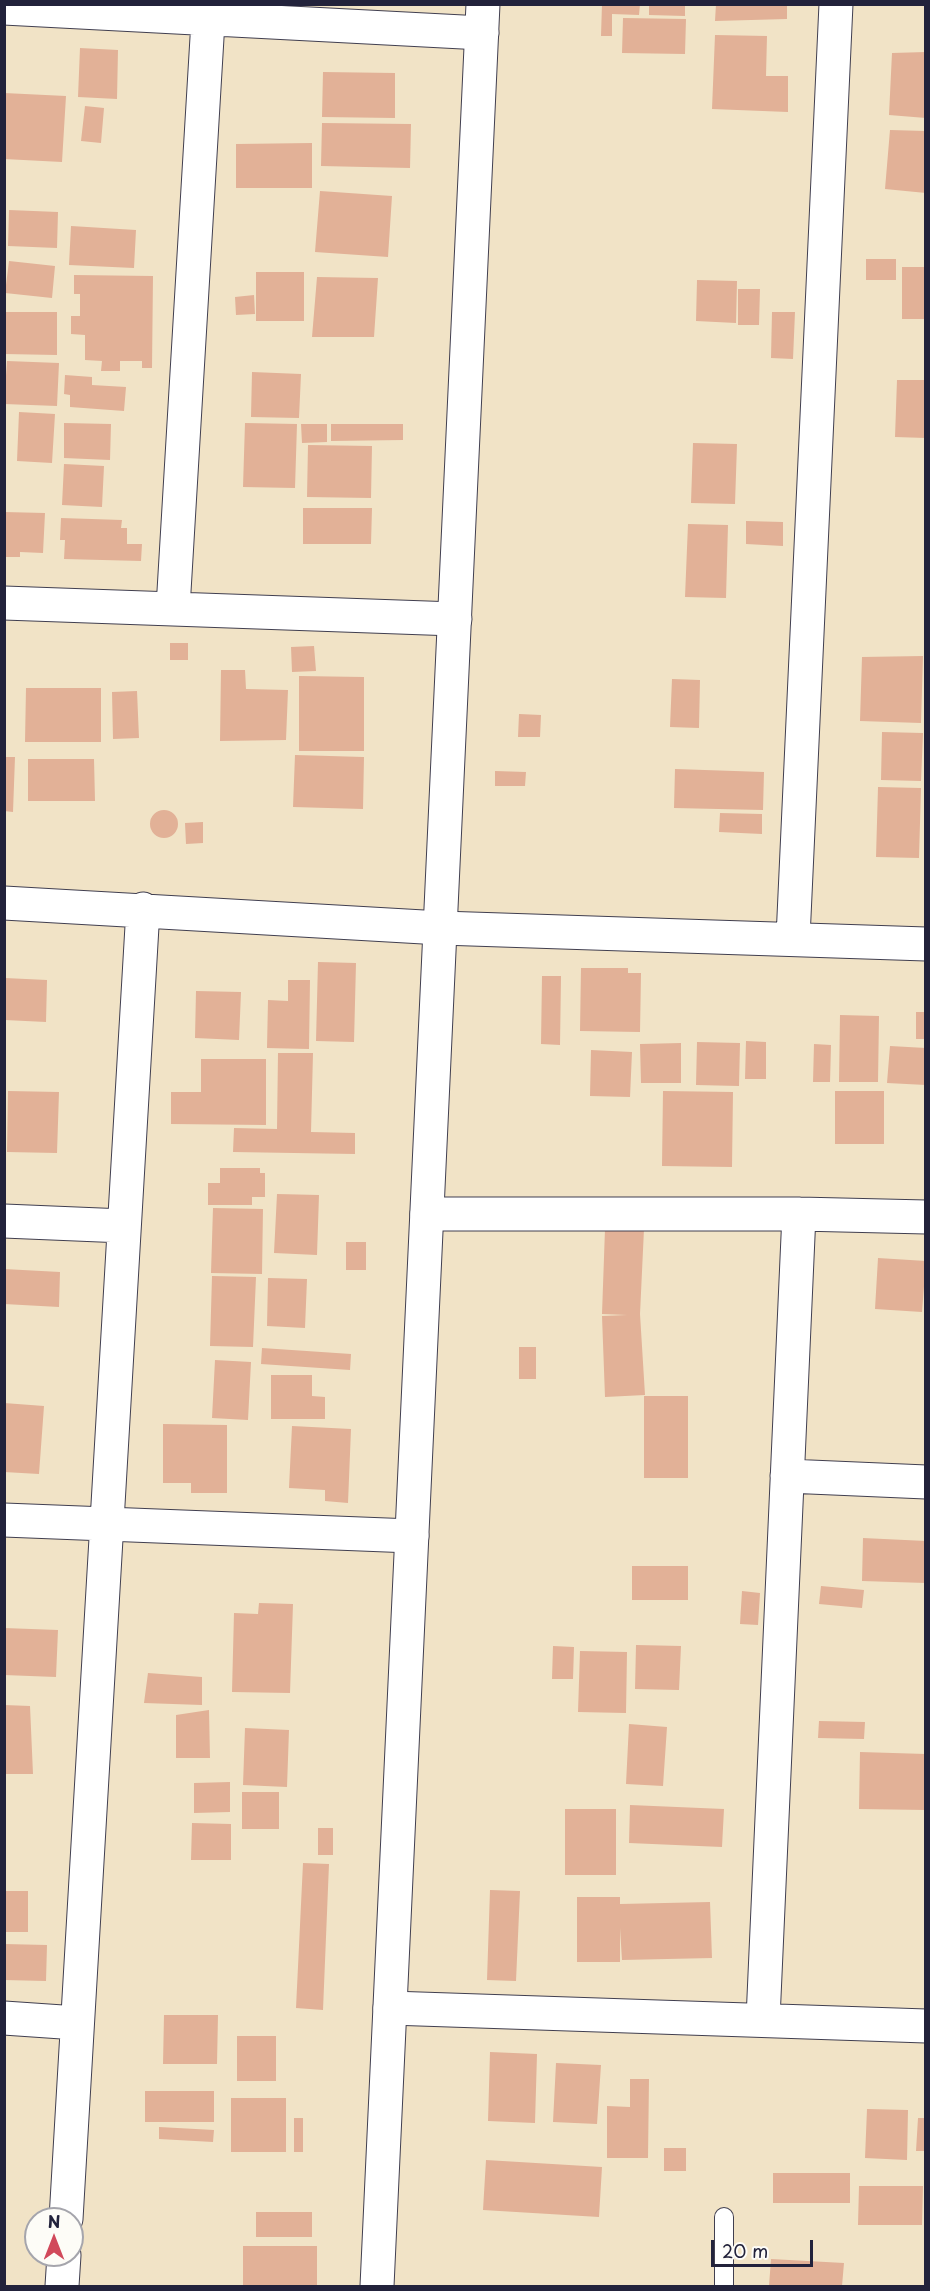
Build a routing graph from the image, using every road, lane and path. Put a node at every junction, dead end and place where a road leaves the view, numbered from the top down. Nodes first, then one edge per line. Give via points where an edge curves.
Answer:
1 (836, 4) edge
2 (4, 8) edge
3 (209, 12) edge
4 (483, 19) edge
5 (4, 603) edge
6 (173, 608) junction
7 (455, 619) junction
8 (4, 903) edge
9 (143, 909) junction
10 (441, 928) junction
11 (793, 938) junction
12 (926, 944) edge
13 (427, 1214) junction
14 (799, 1214) junction
15 (926, 1217) edge
16 (4, 1221) edge
17 (124, 1226) junction
18 (787, 1476) junction
19 (926, 1482) edge
20 (4, 1520) edge
21 (107, 1524) junction
22 (412, 1536) junction
23 (390, 2008) junction
24 (4, 2018) edge
25 (763, 2019) junction
26 (77, 2023) junction
27 (926, 2026) edge
28 (67, 2207) edge
29 (723, 2217) dead end
30 (63, 2267) edge
31 (62, 2286) edge
32 (377, 2286) edge
33 (724, 2286) edge

1 - 11 street
2 - 3 street
3 - 4 street
3 - 6 street
4 - 7 street
5 - 6 street
6 - 7 street
7 - 10 street
8 - 9 street
9 - 10 street
9 - 17 street
10 - 11 street
10 - 13 street
11 - 12 street
13 - 14 street
13 - 22 street
14 - 15 street
14 - 18 street
16 - 17 street
17 - 21 street
18 - 19 street
18 - 25 street
20 - 21 street
21 - 22 street
21 - 26 street
22 - 23 street
23 - 25 street
23 - 32 street
24 - 26 street
25 - 27 street
26 - 28 street
29 - 33 lane
30 - 31 street

